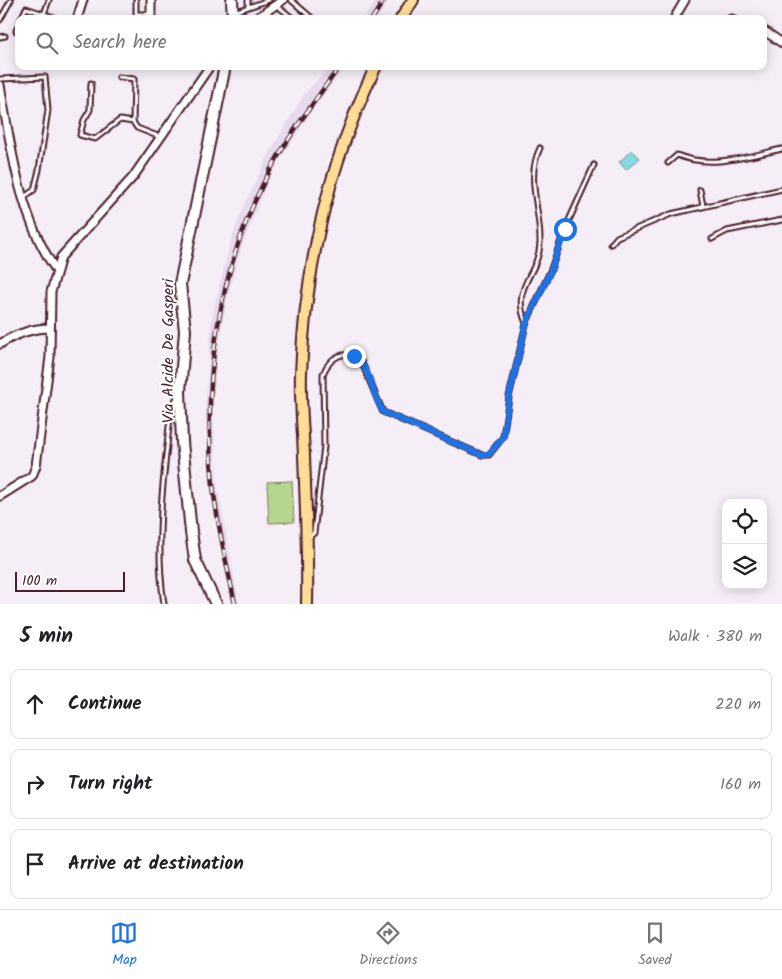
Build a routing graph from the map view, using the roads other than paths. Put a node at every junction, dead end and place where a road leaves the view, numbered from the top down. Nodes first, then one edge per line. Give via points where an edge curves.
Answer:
1 (11, 0) edge
2 (48, 0) edge
3 (83, 0) edge
4 (136, 0) edge
5 (151, 0) edge
6 (232, 0) edge
7 (248, 0) edge
8 (283, 0) edge
9 (291, 0) edge
10 (413, 0) edge
11 (685, 0) edge
12 (273, 2) edge
13 (248, 6) junction
14 (44, 14) joint
15 (22, 15) edge
16 (78, 15) edge
17 (144, 15) edge
18 (151, 15) edge
19 (233, 15) edge
20 (234, 15) edge
21 (259, 15) edge
22 (289, 15) edge
23 (308, 15) edge
24 (404, 15) edge
25 (676, 15) edge
26 (0, 20) edge
27 (767, 33) edge
28 (5, 36) dead end
29 (0, 37) edge
30 (782, 43) edge
31 (207, 70) edge
32 (224, 70) edge
33 (374, 70) edge
34 (120, 77) dead end
35 (0, 80) edge
36 (91, 83) dead end
37 (0, 85) edge
38 (133, 122) junction
39 (161, 138) junction
40 (540, 148) dead end
41 (782, 149) edge
42 (668, 163) dead end
43 (594, 165) dead end
44 (782, 189) edge
45 (700, 190) dead end
46 (24, 197) junction
47 (703, 206) junction
48 (782, 220) edge
49 (712, 239) dead end
50 (611, 244) dead end
51 (56, 270) junction
52 (526, 324) junction
53 (50, 328) junction
54 (0, 344) edge
55 (180, 391) junction
56 (0, 496) edge
57 (308, 538) junction
58 (164, 604) edge
59 (216, 604) edge
60 (307, 604) edge

1 - 26 lane
2 - 14 lane
3 - 16 street
4 - 17 lane via 136,14
5 - 18 street
6 - 19 main road
7 - 13 lane
8 - 12 street
9 - 23 lane
10 - 24 main road
11 - 25 street
12 - 13 lane
12 - 21 street
12 - 22 lane
13 - 20 lane
14 - 15 lane via 26,8
27 - 30 street
28 - 29 lane
31 - 39 street
32 - 55 main road, Via Alcide De Gasperi via 180,284 184,331
33 - 57 main road via 340,152 320,225 309,282 301,375
34 - 38 lane via 134,79
35 - 46 lane via 45,77 48,110 39,170 34,190
36 - 38 lane via 90,110 80,135 95,139 120,120
37 - 46 street via 12,158
38 - 39 lane via 138,128
39 - 51 street via 133,178 61,257
40 - 52 lane via 532,175 540,244 520,300
41 - 42 lane via 740,159 706,161 687,160 677,155
43 - 52 lane
44 - 47 lane
45 - 47 lane
46 - 51 street via 43,251
47 - 50 lane via 671,214 617,238
48 - 49 lane via 727,231
51 - 53 street via 50,292
52 - 57 lane via 503,437 489,454 482,455 383,412 365,366 354,356 334,356 323,374 324,446 314,533
53 - 54 street via 22,332
53 - 56 street via 50,357 36,466 32,476
55 - 58 lane via 171,407 164,469 160,572
55 - 59 main road, Via Alcide De Gasperi via 182,442 195,560
57 - 60 main road

